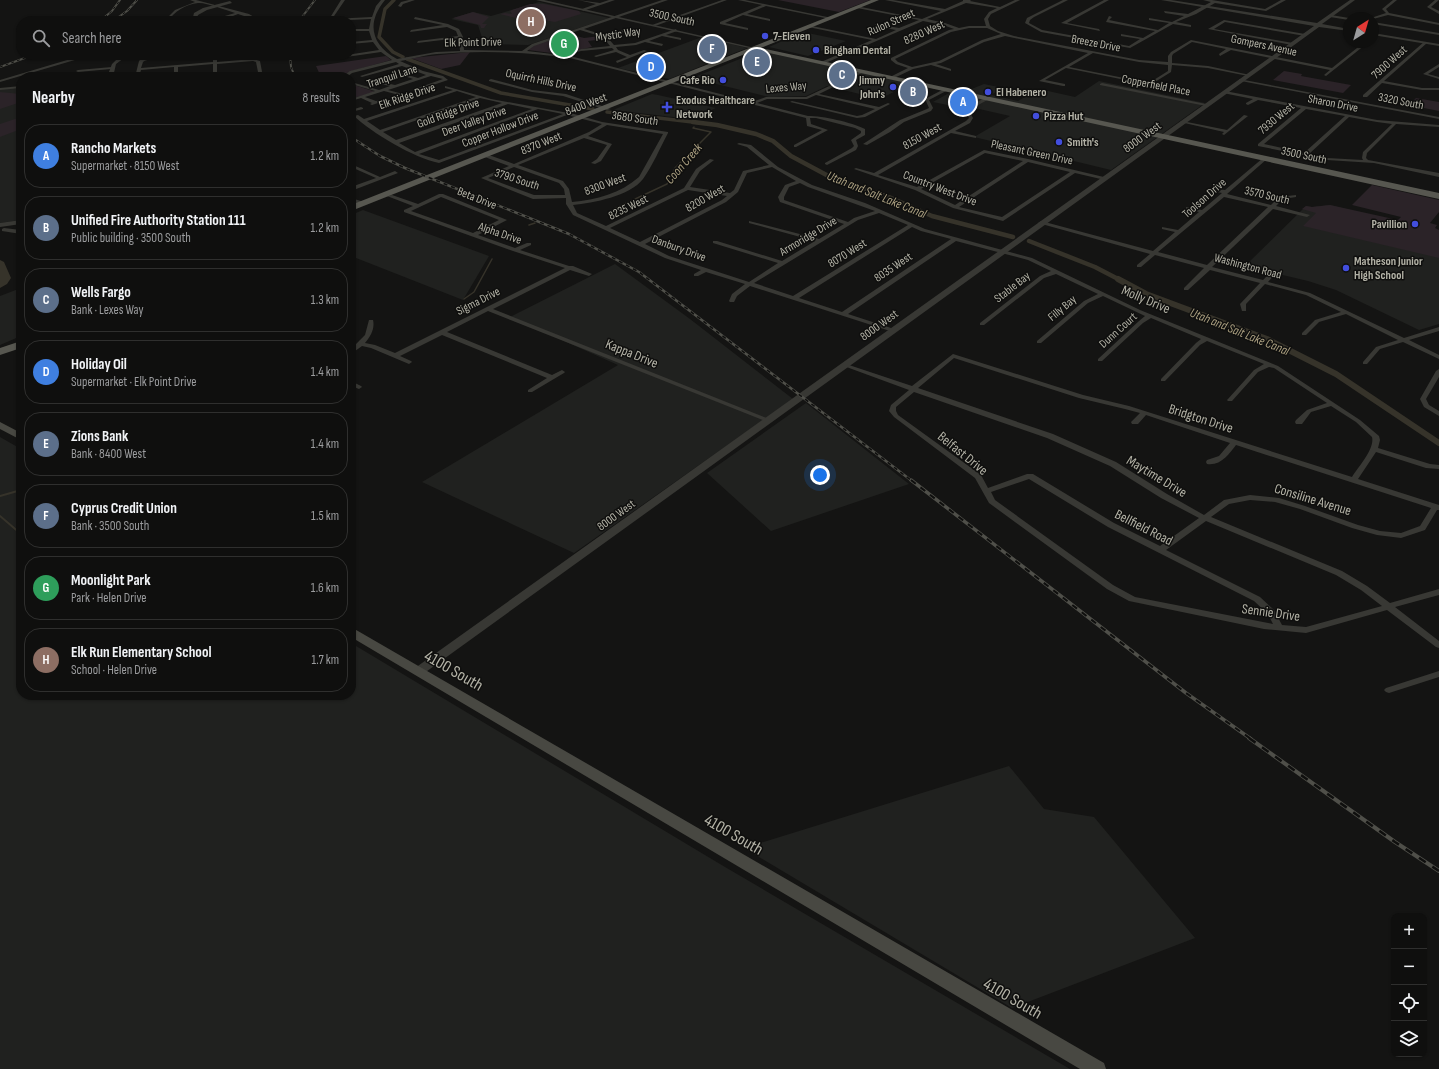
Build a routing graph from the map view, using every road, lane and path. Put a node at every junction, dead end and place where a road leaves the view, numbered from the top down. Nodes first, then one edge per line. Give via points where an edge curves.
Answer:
1 (192, 0) edge
2 (343, 0) edge
3 (383, 0) edge
4 (413, 0) edge
5 (538, 0) edge
6 (580, 0) edge
7 (613, 0) edge
8 (666, 0) edge
9 (725, 0) edge
10 (740, 0) edge
11 (876, 0) edge
12 (887, 0) edge
13 (956, 0) edge
14 (1018, 0) edge
15 (1066, 0) edge
16 (1107, 0) edge
17 (1164, 0) edge
18 (1204, 0) edge
19 (1242, 0) edge
20 (1284, 0) edge
21 (1353, 0) edge
22 (1395, 0) edge
23 (1437, 0) edge
24 (967, 1) edge
25 (198, 2) junction
26 (230, 2) dead end
27 (1214, 2) junction
28 (600, 4) junction
29 (764, 5) junction
30 (1234, 5) junction
31 (215, 6) junction
32 (400, 6) dead end
33 (857, 7) junction
34 (1205, 7) junction
35 (1000, 8) junction
36 (583, 10) junction
37 (944, 11) junction
38 (238, 12) junction
39 (1165, 12) dead end
40 (1426, 12) dead end
41 (1437, 12) edge
42 (429, 14) dead end
43 (742, 14) junction
44 (1388, 14) junction
45 (1188, 15) junction
46 (171, 16) edge
47 (196, 16) edge
48 (224, 16) edge
49 (251, 16) edge
50 (332, 16) edge
51 (1331, 16) junction
52 (1379, 16) edge
53 (616, 17) junction
54 (1110, 17) dead end
55 (373, 18) junction
56 (830, 18) junction
57 (1343, 18) edge
58 (356, 19) edge
59 (1150, 19) dead end
60 (768, 20) dead end
61 (922, 20) junction
62 (1172, 23) junction
63 (1379, 24) edge
64 (1439, 24) edge
65 (447, 25) junction
66 (654, 25) junction
67 (876, 25) dead end
68 (1318, 25) junction
69 (810, 26) junction
70 (1190, 26) dead end
71 (988, 27) junction
72 (580, 29) junction
73 (747, 29) dead end
74 (958, 29) junction
75 (1343, 29) edge
76 (356, 30) edge
77 (371, 30) junction
78 (627, 30) dead end
79 (676, 30) junction
80 (900, 30) junction
81 (1099, 30) dead end
82 (411, 31) dead end
83 (1158, 31) junction
84 (1305, 34) junction
85 (1439, 34) edge
86 (663, 35) junction
87 (1003, 35) junction
88 (1122, 35) dead end
89 (1379, 35) edge
90 (604, 36) junction
91 (685, 37) dead end
92 (461, 38) junction
93 (680, 39) junction
94 (1144, 39) junction
95 (877, 40) junction
96 (373, 41) junction
97 (645, 41) junction
98 (674, 41) dead end
99 (418, 42) dead end
100 (356, 43) edge
101 (668, 43) dead end
102 (1426, 43) junction
103 (1292, 44) junction
104 (662, 45) junction
105 (1439, 45) edge
106 (613, 47) junction
107 (657, 47) dead end
108 (757, 48) junction
109 (1230, 48) junction
110 (1359, 48) edge
111 (639, 50) dead end
112 (381, 51) junction
113 (462, 51) junction
114 (617, 51) junction
115 (645, 51) junction
116 (523, 52) junction
117 (1092, 52) junction
118 (652, 53) dead end
119 (356, 54) edge
120 (589, 55) dead end
121 (1220, 55) dead end
122 (562, 56) junction
123 (596, 56) junction
124 (631, 57) junction
125 (603, 58) dead end
126 (1272, 58) junction
127 (71, 60) edge
128 (116, 60) edge
129 (142, 60) edge
130 (251, 60) edge
131 (251, 60) edge
132 (395, 60) junction
133 (610, 60) dead end
134 (1133, 60) junction
135 (617, 62) junction
136 (215, 63) junction
137 (824, 63) junction
138 (404, 64) junction
139 (624, 64) dead end
140 (932, 64) junction
141 (1170, 64) junction
142 (1124, 65) dead end
143 (1439, 65) edge
144 (176, 66) junction
145 (1065, 67) junction
146 (111, 68) junction
147 (912, 68) junction
148 (139, 69) junction
149 (1433, 69) junction
150 (950, 70) dead end
151 (1332, 70) junction
152 (1439, 70) edge
153 (78, 71) dead end
154 (864, 71) junction
155 (30, 72) edge
156 (111, 72) edge
157 (138, 72) edge
158 (176, 72) edge
159 (215, 72) edge
160 (260, 72) edge
161 (352, 72) edge
162 (409, 72) dead end
163 (356, 74) dead end
164 (430, 75) junction
165 (1248, 75) junction
166 (1326, 75) dead end
167 (16, 76) edge
168 (362, 76) junction
169 (368, 78) dead end
170 (891, 78) junction
171 (1439, 78) edge
172 (418, 79) junction
173 (385, 80) dead end
174 (491, 80) dead end
175 (1241, 80) junction
176 (0, 81) edge
177 (378, 82) junction
178 (408, 82) junction
179 (671, 82) junction
180 (1382, 82) junction
181 (356, 84) edge
182 (370, 84) dead end
183 (1102, 84) dead end
184 (1063, 85) dead end
185 (394, 86) junction
186 (16, 87) edge
187 (424, 87) junction
188 (447, 87) dead end
189 (0, 89) edge
190 (1439, 89) edge
191 (384, 90) junction
192 (417, 90) dead end
193 (457, 90) junction
194 (946, 90) junction
195 (379, 91) junction
196 (1225, 92) junction
197 (815, 94) junction
198 (361, 97) junction
199 (394, 97) dead end
200 (480, 97) junction
201 (356, 98) edge
202 (782, 98) junction
203 (1257, 98) junction
204 (987, 99) junction
205 (385, 100) dead end
206 (378, 102) junction
207 (507, 103) junction
208 (753, 103) junction
209 (1358, 103) junction
210 (888, 104) dead end
211 (1248, 104) dead end
212 (370, 105) dead end
213 (1206, 105) junction
214 (1305, 107) junction
215 (361, 108) dead end
216 (538, 108) junction
217 (606, 108) junction
218 (878, 108) junction
219 (356, 109) edge
220 (568, 114) junction
221 (356, 116) dead end
222 (1246, 116) dead end
223 (1348, 116) junction
224 (583, 117) junction
225 (808, 117) junction
226 (1439, 118) edge
227 (363, 121) junction
228 (1182, 122) junction
229 (606, 124) junction
230 (1394, 124) junction
231 (1439, 126) edge
232 (379, 132) junction
233 (665, 132) joint
234 (951, 132) junction
235 (584, 136) junction
236 (1163, 136) junction
237 (974, 137) dead end
238 (396, 142) junction
239 (739, 144) dead end
240 (865, 144) dead end
241 (796, 146) dead end
242 (416, 153) junction
243 (1306, 154) junction
244 (487, 155) junction
245 (1265, 158) junction
246 (712, 160) dead end
247 (833, 160) junction
248 (1028, 160) junction
249 (1366, 161) junction
250 (593, 163) dead end
251 (843, 163) dead end
252 (515, 164) junction
253 (827, 164) dead end
254 (773, 165) junction
255 (356, 169) edge
256 (856, 169) dead end
257 (1074, 171) junction
258 (1418, 171) junction
259 (395, 173) dead end
260 (874, 175) junction
261 (1439, 175) edge
262 (1412, 177) dead end
263 (379, 178) junction
264 (484, 178) joint
265 (1105, 178) junction
266 (799, 181) junction
267 (356, 187) edge
268 (688, 188) junction
269 (917, 189) junction
270 (1210, 189) dead end
271 (1224, 194) junction
272 (732, 195) junction
273 (390, 196) junction
274 (568, 196) junction
275 (1294, 196) dead end
276 (1439, 196) edge
277 (356, 202) edge
278 (362, 204) junction
279 (569, 204) junction
280 (416, 205) junction
281 (356, 206) edge
282 (955, 207) junction
283 (1272, 207) junction
284 (1188, 208) dead end
285 (356, 210) edge
286 (880, 211) junction
287 (1204, 212) junction
288 (1307, 215) dead end
289 (751, 222) dead end
290 (1041, 223) junction
291 (16, 224) edge
292 (849, 224) junction
293 (911, 226) junction
294 (2, 228) edge
295 (607, 228) junction
296 (1164, 228) dead end
297 (16, 231) edge
298 (1180, 232) junction
299 (473, 235) junction
300 (1091, 236) junction
301 (955, 239) junction
302 (820, 241) junction
303 (715, 242) dead end
304 (1084, 242) dead end
305 (529, 244) dead end
306 (639, 245) junction
307 (515, 250) junction
308 (1003, 250) junction
309 (1156, 253) junction
310 (783, 263) junction
311 (1139, 266) dead end
312 (571, 267) junction
313 (1208, 267) junction
314 (705, 270) junction
315 (1057, 272) junction
316 (1274, 272) dead end
317 (589, 274) dead end
318 (696, 275) dead end
319 (1265, 282) junction
320 (750, 284) junction
321 (1186, 289) dead end
322 (1103, 294) junction
323 (794, 298) junction
324 (732, 301) dead end
325 (487, 309) junction
326 (1244, 310) dead end
327 (1347, 312) junction
328 (843, 314) junction
329 (1150, 316) junction
330 (371, 321) dead end
331 (982, 324) dead end
332 (1439, 329) edge
333 (892, 330) junction
334 (441, 332) junction
335 (1304, 334) dead end
336 (1207, 338) junction
337 (1403, 340) junction
338 (16, 342) edge
339 (1039, 342) dead end
340 (361, 344) junction
341 (16, 346) edge
342 (356, 348) edge
343 (2, 350) edge
344 (395, 356) junction
345 (954, 356) joint
346 (1439, 357) edge
347 (1100, 360) dead end
348 (409, 362) dead end
349 (1365, 363) dead end
350 (1269, 364) junction
351 (844, 365) junction
352 (1439, 371) edge
353 (562, 372) dead end
354 (553, 378) junction
355 (1163, 380) dead end
356 (356, 386) edge
357 (359, 387) dead end
358 (912, 388) junction
359 (530, 391) dead end
360 (1230, 400) dead end
361 (1332, 404) junction
362 (1144, 413) junction
363 (1439, 414) edge
364 (767, 420) junction
365 (1135, 422) dead end
366 (1299, 422) dead end
367 (0, 425) edge
368 (16, 434) edge
369 (1234, 442) junction
370 (1374, 449) junction
371 (1210, 462) dead end
372 (1439, 467) edge
373 (1354, 481) junction
374 (986, 491) junction
375 (1437, 508) edge
376 (1205, 518) junction
377 (1160, 550) junction
378 (1439, 592) edge
379 (1122, 594) joint
380 (1389, 607) junction
381 (1279, 628) junction
382 (356, 634) edge
383 (1439, 645) edge
384 (419, 671) junction
385 (1439, 674) edge
386 (1389, 690) dead end
387 (1097, 1069) edge

1 - 25 street
2 - 50 street
3 - 55 street
4 - 32 street
5 - 36 street, 3500 South
6 - 28 street
7 - 28 street
8 - 53 street
9 - 66 street
10 - 29 street
11 - 33 main road, 8400 West
12 - 37 street
13 - 24 street
14 - 35 street
15 - 94 street via 1028,18 1027,23 1041,31 1130,47
16 - 81 street via 1063,22
17 - 34 street
18 - 27 street
19 - 30 street
20 - 30 street via 1266,10
21 - 51 street, 8000 West
22 - 44 street via 1384,9
23 - 41 street via 1430,7
24 - 35 street
24 - 37 street, Rulon Street
25 - 31 street
25 - 46 street via 186,5
26 - 31 street
27 - 30 street
27 - 34 street
28 - 36 street
29 - 43 street
29 - 56 street
31 - 38 street
31 - 47 street via 197,13
33 - 56 main road, 8400 West
33 - 61 street
34 - 45 street
34 - 68 street
35 - 71 street via 987,16
36 - 53 street, 3500 South
37 - 61 street, Rulon Street
38 - 48 street
38 - 49 street
39 - 45 street
40 - 41 street
42 - 65 street via 415,18
43 - 60 street
43 - 73 street via 721,23
44 - 52 street
44 - 64 street
45 - 62 street
51 - 57 street
51 - 68 street, 8000 West
53 - 66 street, 3500 South
53 - 72 street
54 - 83 street via 1107,21
55 - 58 street
55 - 77 street
56 - 69 main road, 8400 West
59 - 62 street
61 - 74 street
61 - 80 street, Rulon Street
62 - 70 street
62 - 83 street
63 - 85 street
65 - 82 street
65 - 92 street via 458,30
66 - 79 street, 3500 South
67 - 80 street
68 - 75 street
68 - 84 street, 8000 West
69 - 95 street
69 - 108 main road, 8400 West
71 - 74 street, 8280 West
71 - 87 street, Breeze Drive
72 - 90 street
72 - 116 street via 533,45
74 - 147 street, 8280 West via 892,58 897,64
76 - 77 street
77 - 96 street
78 - 90 street
79 - 86 street, Mystic Way
79 - 108 street, 3500 South
80 - 95 street, Rulon Street
83 - 94 street
84 - 103 street, 8000 West
84 - 103 street via 1224,21 1210,30
86 - 93 street
86 - 97 street, Mystic Way
87 - 117 street, Breeze Drive
87 - 140 street
88 - 94 street
89 - 102 street
90 - 106 street
91 - 93 street
92 - 99 street
92 - 113 street
93 - 98 street
95 - 137 street, Rulon Street
96 - 100 street
96 - 112 street
97 - 104 street
97 - 106 street, Mystic Way
101 - 104 street
102 - 105 street
102 - 180 street, 7900 West
103 - 126 street, 8000 West
104 - 107 street
106 - 114 street
106 - 122 street, Mystic Way via 581,50
108 - 137 main road, 3500 South
108 - 179 main road, 8400 West
109 - 121 street
109 - 126 street, Gompers Avenue
109 - 141 street, Gompers Avenue via 1191,41 1172,52
110 - 151 street
111 - 115 street
112 - 119 street
112 - 132 street
113 - 116 street, Elk Point Drive
113 - 132 street, Elk Point Drive
114 - 123 street
114 - 124 street
115 - 118 street
115 - 124 street
116 - 122 street, Elk Point Drive
117 - 134 street, Breeze Drive
117 - 145 street
120 - 123 street
122 - 179 street, Elk Point Drive
123 - 125 street
124 - 135 street
126 - 151 street, Gompers Avenue
126 - 165 street, 8000 West
127 - 155 street
128 - 146 street
129 - 148 street
130 - 136 street
131 - 160 street via 258,62
132 - 138 street
132 - 161 street, Elk Point Drive
133 - 135 street
134 - 141 street, Breeze Drive
134 - 142 street
135 - 139 street
136 - 144 street
136 - 159 street
137 - 154 main road, 3500 South
138 - 164 street
138 - 168 street
140 - 147 street
140 - 150 street
141 - 145 street via 1168,73 1150,84
141 - 165 street, Breeze Drive via 1208,67
143 - 149 street
144 - 148 street
144 - 158 street
145 - 184 street via 1041,81
146 - 153 street
146 - 156 street
147 - 170 street
148 - 157 street
149 - 152 street
149 - 171 street via 1426,75
151 - 166 street
154 - 170 main road, 3500 South
154 - 197 street, Lexes Way
162 - 172 street via 400,75
163 - 168 street
164 - 172 street, Tranquil Lane
164 - 187 street via 447,79
165 - 175 street, 8000 West
167 - 176 street
168 - 169 street
170 - 194 main road, 3500 South
172 - 178 street, Tranquil Lane
173 - 177 street
174 - 217 street, Oquirrh Hills Drive via 532,91 564,95
175 - 196 street, 8000 West
175 - 209 street, 3320 South
177 - 182 street
177 - 185 street
178 - 185 street, Tranquil Lane
178 - 187 street
179 - 208 street, Elk Point Drive
179 - 217 main road, 8400 West
180 - 190 street via 1422,89
180 - 209 street, 7900 West
181 - 195 street
183 - 213 street, Copperfield Place
185 - 191 street, Tranquil Lane
186 - 189 street
187 - 192 street
188 - 193 street, 3680 South
191 - 195 street, Tranquil Lane
191 - 199 street via 403,94
193 - 200 street, 3680 South
193 - 227 street, Elk Ridge Drive
194 - 204 main road, 3500 South
194 - 240 street via 927,100 929,110 902,121
195 - 198 street, Tranquil Lane
196 - 203 street, Sharon Drive
196 - 213 street, 8000 West
197 - 202 street, Lexes Way via 805,98
197 - 218 street
198 - 201 street, Tranquil Lane
198 - 206 street
200 - 207 street, 3680 South
200 - 232 street
202 - 208 street, Lexes Way via 764,98
202 - 218 street via 859,117
203 - 211 street
203 - 214 street, Sharon Drive
204 - 234 street, 8150 West via 969,108 967,111 970,120
204 - 236 main road, 3500 South
205 - 206 street
206 - 212 street
207 - 216 street, 3680 South
207 - 238 street, Gold Ridge Drive
208 - 225 street, Elk Point Drive
209 - 226 street, 3320 South
210 - 218 street
213 - 228 street, 8000 West
214 - 223 street, Sharon Drive
214 - 243 street, 7930 West via 1260,144
215 - 219 street
216 - 220 street, 3680 South
216 - 242 street, Deer Valley Drive
217 - 224 main road, 8400 West
220 - 224 street, 3680 South
220 - 242 street, Copper Hollow Drive via 438,162
221 - 227 street
222 - 228 street via 1225,132
223 - 230 street, Sharon Drive
223 - 243 street
224 - 229 street, 3680 South
224 - 244 main road, 8400 West
225 - 241 street via 809,125 826,130
225 - 247 street, Elk Point Drive via 818,117 863,130 862,134 853,140 855,148
227 - 232 street
228 - 236 street, 8000 West
229 - 233 street, 3680 South
229 - 235 street, 8370 West
230 - 231 street, Sharon Drive
230 - 249 street via 1365,153
232 - 238 street
233 - 279 street, 8300 West via 648,166 636,183 602,198
234 - 237 street
234 - 260 street, 8150 West
235 - 250 street via 610,144 599,160
235 - 252 street, 8370 West
236 - 245 main road, 3500 South
236 - 265 street, 8000 West
238 - 242 street
239 - 254 street, Molly Drive via 751,147
243 - 249 street via 1352,163
244 - 252 street
244 - 273 main road, 8400 West
244 - 278 main road, 8400 West
245 - 271 street, Toolson Drive
245 - 276 main road, 3500 South
246 - 268 street via 698,170
247 - 251 street
247 - 253 street
248 - 257 street, Pleasant Green Drive
248 - 269 street, Pleasant Green Drive via 990,151 980,152
248 - 282 street
249 - 258 street
252 - 264 street, 8370 West
252 - 274 street via 561,182
254 - 266 street, Molly Drive
254 - 272 street, 8200 West via 745,172
255 - 263 street
256 - 260 street, Country West Drive
257 - 265 street, Pleasant Green Drive
257 - 282 street, Country West Drive via 1003,219
258 - 261 street
258 - 262 street
259 - 263 street
260 - 269 street, Country West Drive
263 - 267 street
264 - 274 street, 3790 South via 533,197
265 - 290 street, 8000 West
266 - 286 street, Molly Drive
266 - 292 street via 785,188 780,199
268 - 272 street
268 - 295 street, 8235 West
269 - 282 street, Country West Drive
270 - 271 street, 3570 South
271 - 283 street, 3570 South
271 - 287 street, Toolson Drive
272 - 306 street, 8200 West
273 - 280 street
273 - 285 main road, 8400 West
274 - 279 street
275 - 283 street via 1281,198
277 - 278 street
278 - 281 main road, 8400 West
279 - 295 street, Danbury Drive via 575,214
280 - 299 street, Alpha Drive via 406,210
280 - 299 street, Beta Drive via 441,195 502,218 503,222
283 - 288 street, 3570 South
283 - 313 street
284 - 287 street
286 - 292 street, Armoridge Drive
286 - 293 street, Molly Drive
287 - 298 street, Toolson Drive
289 - 302 street
290 - 300 street, Washington Road
290 - 308 street, 8000 West
291 - 294 street
292 - 302 street, Armoridge Drive
293 - 301 street, Molly Drive
293 - 323 street, 8070 West
294 - 297 street
295 - 306 street, Danbury Drive
296 - 298 street
298 - 309 street, Toolson Drive
299 - 307 street, Alpha Drive
300 - 304 street
300 - 309 street, Washington Road
301 - 308 street, Molly Drive
301 - 328 street, 8035 West
302 - 310 street, Armoridge Drive
303 - 310 street
305 - 307 street
306 - 314 street, Danbury Drive
307 - 312 street, Alpha Drive
308 - 315 street, Molly Drive
308 - 333 street, 8000 West
309 - 311 street, Toolson Drive
309 - 313 street, Washington Road
310 - 320 street, Armoridge Drive
312 - 317 street, Alpha Drive
312 - 325 street, Sigma Drive
313 - 319 street, Washington Road
313 - 321 street
314 - 318 street
314 - 320 street, Danbury Drive
315 - 322 street, Molly Drive
315 - 331 street, Stable Bay via 1042,277
316 - 319 street
319 - 326 street via 1244,304
319 - 327 street, Washington Road via 1308,294
320 - 323 street, Danbury Drive
320 - 324 street, Armoridge Drive via 734,295
322 - 329 street, Molly Drive
322 - 339 street, Filly Bay via 1086,302
323 - 328 street, Danbury Drive
325 - 334 street, Sigma Drive
325 - 364 street, Kappa Drive
327 - 335 street via 1317,321
327 - 337 street, Washington Road
328 - 333 street, Danbury Drive
329 - 336 street, Molly Drive
329 - 347 street, Dunn Court
330 - 340 street via 370,330
332 - 337 street
333 - 351 street, 8000 West
334 - 344 street, Sigma Drive
334 - 354 street
336 - 350 street, Molly Drive
336 - 355 street
337 - 346 street, Washington Road
337 - 349 street via 1378,348
338 - 343 main road
340 - 342 street
340 - 344 street via 373,346
341 - 343 main road
344 - 348 street
345 - 358 street, Belfast Drive
345 - 362 street, Bridgton Drive via 1081,397 1113,403
350 - 360 street via 1256,371
350 - 361 street, Molly Drive
351 - 358 street, Maytime Drive
351 - 364 street, 8000 West
352 - 363 street via 1423,399 1426,406
353 - 354 street
354 - 359 street
356 - 357 street
358 - 374 street, Belfast Drive via 892,406 892,411 978,477
358 - 376 street, Maytime Drive via 1082,449 1113,464
361 - 366 street via 1309,411
361 - 370 street, Molly Drive via 1372,432 1376,440
362 - 365 street
362 - 369 street, Bridgton Drive
364 - 384 street, 8000 West
367 - 368 main road
369 - 371 street via 1222,458
369 - 373 street, Bridgton Drive
370 - 372 street
370 - 373 street
373 - 375 street, Bridgton Drive
374 - 377 street, Bellfield Road via 1030,476 1111,525
374 - 379 street, Belfast Drive via 992,501
375 - 376 street, Consiline Avenue via 1421,530 1400,535 1374,532 1289,503 1261,497 1237,498
376 - 377 street, Consiline Avenue
376 - 380 street, Maytime Drive via 1339,573
377 - 381 street, Bellfield Road via 1258,599 1276,618
378 - 380 street, Sennie Drive
379 - 381 street, Sennie Drive via 1144,603
380 - 381 street, Sennie Drive via 1315,629
380 - 383 street, Maytime Drive
382 - 384 main road, 4100 South
384 - 387 main road, 4100 South
385 - 386 street

